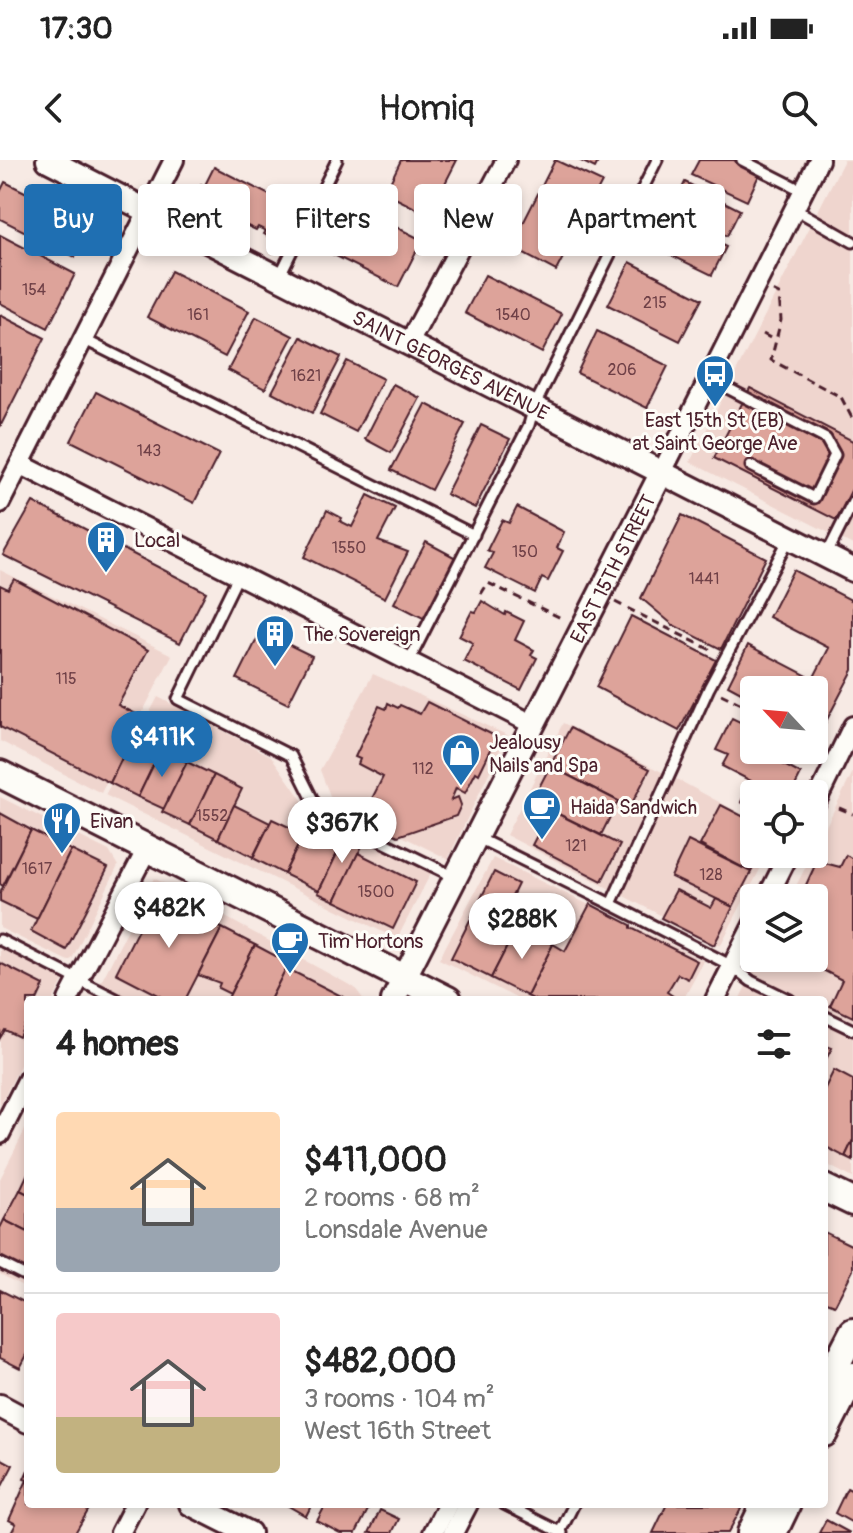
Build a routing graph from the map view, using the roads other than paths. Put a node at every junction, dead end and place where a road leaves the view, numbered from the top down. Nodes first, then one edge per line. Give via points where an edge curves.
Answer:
1 (48, 160) edge
2 (174, 160) edge
3 (337, 160) edge
4 (506, 160) edge
5 (657, 160) edge
6 (742, 160) edge
7 (819, 160) edge
8 (162, 184) edge
9 (804, 191) junction
10 (138, 207) edge
11 (795, 209) junction
12 (138, 232) edge
13 (853, 242) edge
14 (237, 256) edge
15 (279, 277) junction
16 (83, 339) junction
17 (409, 343) junction
18 (710, 379) junction
19 (534, 407) junction
20 (20, 464) junction
21 (751, 466) dead end
22 (662, 472) junction
23 (853, 502) edge
24 (0, 503) edge
25 (474, 535) junction
26 (790, 537) junction
27 (826, 556) junction
28 (853, 570) edge
29 (238, 576) junction
30 (409, 661) junction
31 (532, 724) junction
32 (853, 726) edge
33 (0, 774) edge
34 (827, 780) edge
35 (475, 836) junction
36 (147, 849) junction
37 (455, 877) junction
38 (611, 904) junction
39 (0, 940) edge
40 (740, 950) edge
41 (732, 966) junction
42 (78, 980) junction
43 (398, 989) edge
44 (70, 996) edge
45 (110, 996) edge
46 (430, 996) edge
47 (717, 996) edge
48 (782, 996) edge
49 (828, 1018) edge
50 (853, 1030) edge
51 (24, 1087) edge
52 (0, 1134) edge
53 (828, 1190) edge
54 (853, 1202) edge
55 (0, 1263) edge
56 (24, 1275) edge
57 (853, 1332) edge
58 (839, 1379) edge
59 (0, 1406) edge
60 (24, 1419) edge
61 (828, 1419) edge
62 (133, 1508) edge
63 (199, 1508) edge
64 (446, 1508) edge
65 (466, 1508) edge
66 (516, 1508) edge
67 (572, 1508) edge
68 (763, 1508) edge
69 (785, 1508) edge
70 (561, 1532) edge
71 (120, 1533) edge
72 (249, 1533) edge
73 (433, 1533) edge
74 (453, 1533) edge
75 (751, 1533) edge
76 (773, 1533) edge

1 - 10 street, SAINT GEORGES AVENUE
2 - 8 street
3 - 15 lane
4 - 17 street
5 - 19 lane
6 - 9 lane
7 - 9 street, EAST 15TH STREET
9 - 11 street, EAST 15TH STREET
11 - 13 lane
11 - 18 street, EAST 15TH STREET
12 - 16 street
14 - 15 street, SAINT GEORGES AVENUE
15 - 17 street, SAINT GEORGES AVENUE
16 - 20 street
16 - 25 lane
17 - 19 street, SAINT GEORGES AVENUE
18 - 21 lane via 826,439 835,455 814,498
18 - 22 street, EAST 15TH STREET
19 - 22 street, SAINT GEORGES AVENUE
19 - 25 lane
20 - 24 street
20 - 29 street
22 - 26 street, SAINT GEORGES AVENUE
22 - 31 street, EAST 15TH STREET
23 - 27 lane
25 - 30 lane
26 - 27 street, SAINT GEORGES AVENUE
26 - 38 lane via 709,688
27 - 28 street, SAINT GEORGES AVENUE
29 - 30 street
29 - 37 lane via 178,699 291,756 318,810
30 - 31 street
31 - 35 street, EAST 15TH STREET
32 - 34 street
33 - 36 main road
35 - 37 street, EAST 15TH STREET
35 - 38 lane
36 - 42 street
36 - 43 main road
37 - 43 street, EAST 15TH STREET
38 - 41 lane
39 - 42 lane
40 - 41 street
41 - 47 street
41 - 48 lane
42 - 44 street
42 - 45 lane
43 - 46 main road
49 - 50 lane
51 - 52 street
53 - 54 main road
55 - 56 lane
57 - 58 main road
58 - 61 main road
59 - 60 street
62 - 71 street
63 - 72 street
64 - 73 street
65 - 74 street
66 - 70 lane
67 - 70 lane
68 - 75 main road
69 - 76 main road

